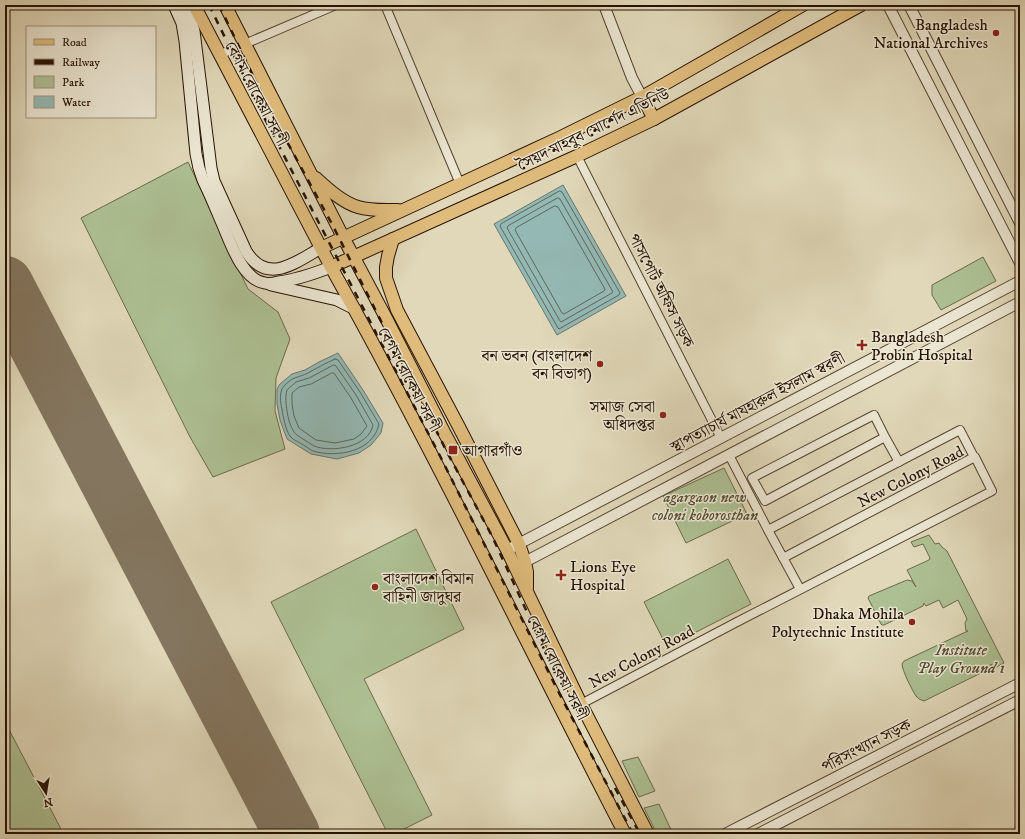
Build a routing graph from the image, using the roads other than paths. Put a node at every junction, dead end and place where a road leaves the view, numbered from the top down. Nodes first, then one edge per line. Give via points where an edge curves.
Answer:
1 (174, 5) edge
2 (184, 5) edge
3 (194, 5) edge
4 (225, 5) edge
5 (336, 5) edge
6 (385, 5) edge
7 (604, 5) edge
8 (803, 5) edge
9 (861, 5) edge
10 (888, 5) edge
11 (909, 5) edge
12 (245, 44) junction
13 (219, 55) junction
14 (642, 97) junction
15 (654, 119) junction
16 (577, 156) junction
17 (311, 173) junction
18 (460, 184) junction
19 (1016, 203) edge
20 (404, 210) junction
21 (1020, 221) edge
22 (343, 237) junction
23 (393, 239) junction
24 (321, 248) junction
25 (354, 257) junction
26 (1020, 263) edge
27 (331, 267) junction
28 (1020, 281) edge
29 (264, 283) junction
30 (1020, 302) edge
31 (355, 309) junction
32 (892, 348) junction
33 (901, 364) junction
34 (885, 437) junction
35 (721, 438) junction
36 (729, 455) junction
37 (899, 462) junction
38 (768, 530) junction
39 (519, 544) junction
40 (507, 550) junction
41 (783, 558) junction
42 (520, 565) junction
43 (800, 589) junction
44 (1020, 683) edge
45 (1020, 700) edge
46 (580, 704) junction
47 (563, 713) junction
48 (625, 834) edge
49 (648, 834) edge
50 (725, 834) edge
51 (758, 834) edge

1 - 29 main road via 182,23 185,41 199,168 238,259 251,276
2 - 24 main road via 194,31 214,181 246,252 264,268 276,270 290,266
3 - 13 main road, বেগম রোকেয়া সরণী
4 - 12 main road, বেগম রোকেয়া সরণী
5 - 12 street
6 - 18 street
7 - 14 street
8 - 14 main road, সৈয়দ মাহবুব মোর্শেদ এভিনিউ
9 - 15 main road, সৈয়দ মাহবুব মোর্শেদ এভিনিউ
10 - 26 street
11 - 19 street
12 - 13 street
12 - 17 main road, বেগম রোকেয়া সরণী
13 - 24 main road, বেগম রোকেয়া সরণী
14 - 15 main road
14 - 18 main road, সৈয়দ মাহবুব মোর্শেদ এভিনিউ
15 - 16 main road, সৈয়দ মাহবুব মোর্শেদ এভিনিউ
16 - 23 main road, সৈয়দ মাহবুব মোর্শেদ এভিনিউ
16 - 35 street, পাসপোর্ট অফিস সড়ক
17 - 20 main road via 342,199 356,206 373,210
17 - 22 main road, বেগম রোকেয়া সরণী
18 - 20 main road, সৈয়দ মাহবুব মোর্শেদ এভিনিউ
19 - 21 street
20 - 22 main road, সৈয়দ মাহবুব মোর্শেদ এভিনিউ
22 - 24 main road, সৈয়দ মাহবুব মোর্শেদ এভিনিউ
22 - 25 main road, বেগম রোকেয়া সরণী
23 - 25 main road, সৈয়দ মাহবুব মোর্শেদ এভিনিউ
23 - 39 main road via 386,278 397,310
24 - 27 main road, বেগম রোকেয়া সরণী
25 - 27 main road, সৈয়দ মাহবুব মোর্শেদ এভিনিউ
25 - 40 main road, বেগম রোকেয়া সরণী
27 - 29 main road via 290,281
27 - 31 main road, বেগম রোকেয়া সরণী
28 - 32 street, স্থাপত্যাচার্য মাযহারুল ইসলাম স্বরণী
29 - 31 main road via 337,300
30 - 33 street, স্থাপত্যাচার্য মাযহারুল ইসলাম স্বরণী
31 - 47 main road, বেগম রোকেয়া সরণী via 471,529
32 - 33 street
32 - 35 street, স্থাপত্যাচার্য মাযহারুল ইসলাম স্বরণী
33 - 36 street, স্থাপত্যাচার্য মাযহারুল ইসলাম স্বরণী
34 - 34 street, New Colony Road via 765,501 752,478 874,415
34 - 37 street, New Colony Road
35 - 36 street
35 - 39 street, স্থাপত্যাচার্য মাযহারুল ইসলাম স্বরণী
36 - 38 street
36 - 42 street, স্থাপত্যাচার্য মাযহারুল ইসলাম স্বরণী
37 - 38 street, New Colony Road
37 - 41 street, New Colony Road via 960,430 974,457
38 - 41 street
39 - 40 street, স্থাপত্যাচার্য মাযহারুল ইসলাম স্বরণী
39 - 42 main road
40 - 42 main road, বেগম রোকেয়া সরণী
41 - 43 street
41 - 43 street, New Colony Road via 975,457 992,491
42 - 46 main road, বেগম রোকেয়া সরণী via 527,592
43 - 46 street, New Colony Road
44 - 50 street, পরিসংখ্যান সড়ক
45 - 51 street
46 - 47 main road
46 - 49 main road, বেগম রোকেয়া সরণী
47 - 48 main road, বেগম রোকেয়া সরণী

